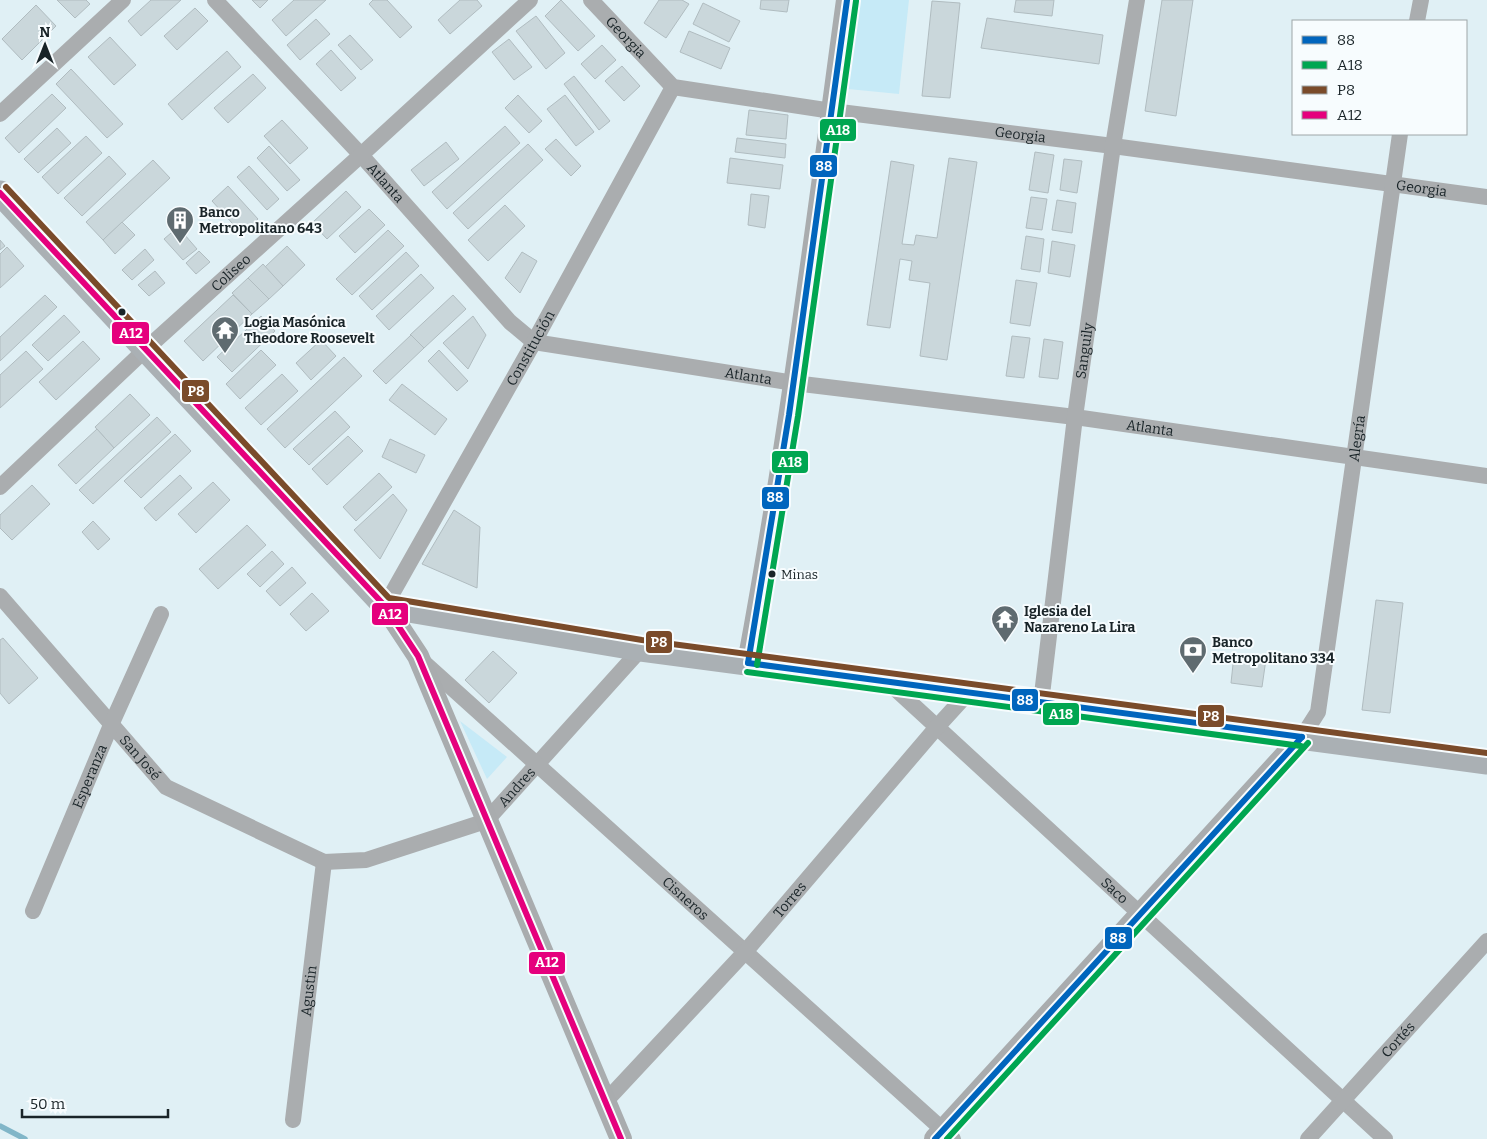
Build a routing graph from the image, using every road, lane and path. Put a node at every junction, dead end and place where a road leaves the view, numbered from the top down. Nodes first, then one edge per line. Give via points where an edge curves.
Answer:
1 (123, 0) edge
2 (215, 0) edge
3 (530, 0) edge
4 (592, 0) edge
5 (847, 0) edge
6 (1137, 0) edge
7 (1421, 0) edge
8 (1417, 20) edge
9 (673, 87) junction
10 (832, 111) junction
11 (0, 114) edge
12 (1400, 135) edge
13 (1113, 146) junction
14 (361, 155) junction
15 (1392, 185) junction
16 (0, 193) edge
17 (1487, 197) edge
18 (534, 342) junction
19 (146, 349) junction
20 (794, 383) junction
21 (1076, 417) junction
22 (1354, 456) junction
23 (1487, 476) edge
24 (0, 488) edge
25 (0, 596) edge
26 (384, 606) junction
27 (161, 614) dead end
28 (641, 649) junction
29 (418, 656) junction
30 (748, 663) junction
31 (888, 682) junction
32 (968, 693) junction
33 (1041, 703) junction
34 (111, 725) junction
35 (937, 727) junction
36 (1302, 737) junction
37 (1487, 762) edge
38 (538, 764) junction
39 (486, 821) junction
40 (324, 862) junction
41 (33, 911) dead end
42 (1140, 914) junction
43 (1487, 941) edge
44 (746, 952) junction
45 (1343, 1100) junction
46 (605, 1102) junction
47 (293, 1120) dead end
48 (944, 1136) edge
49 (620, 1139) edge
50 (1308, 1139) edge
51 (1385, 1139) edge

1 - 11 street
2 - 14 street, Atlanta
3 - 14 street, Coliseo
4 - 9 street, Georgia
5 - 10 street
6 - 13 street, Sanguily
7 - 8 street
9 - 10 street, Georgia
9 - 18 street, Constitución
10 - 13 street, Georgia
10 - 20 street
12 - 15 street, Alegría
13 - 15 street, Georgia
13 - 21 street, Sanguily
14 - 18 street, Atlanta via 510,322
14 - 19 street, Coliseo
15 - 17 street, Georgia
15 - 22 street, Alegría
16 - 19 main road
18 - 20 street, Atlanta
18 - 26 street, Constitución
19 - 24 street, Coliseo
19 - 26 main road
20 - 21 street, Atlanta
20 - 30 street
21 - 22 street, Atlanta
21 - 33 street, Sanguily
22 - 23 street, Atlanta
22 - 36 street, Alegría via 1318,712
25 - 34 street, San José
26 - 28 main road
26 - 29 street
27 - 34 street, Esperanza
28 - 30 main road
28 - 38 street, Andres
29 - 38 street, Cisneros
29 - 39 street
30 - 31 main road
31 - 32 main road
31 - 35 street, Saco
32 - 33 main road
32 - 35 street, Torres
33 - 36 main road
34 - 40 street, San José via 166,787
34 - 41 street, Esperanza
35 - 42 street, Saco
35 - 44 street, Torres
36 - 37 main road
36 - 42 street
38 - 39 street, Andres
38 - 44 street, Cisneros
39 - 40 street, Andres via 366,860
39 - 46 street
40 - 47 street, Agustin
42 - 45 street, Saco
42 - 48 street
43 - 45 street, Cortés
44 - 46 street, Torres
44 - 48 street, Cisneros
45 - 50 street, Cortés
45 - 51 street, Saco
46 - 49 street

